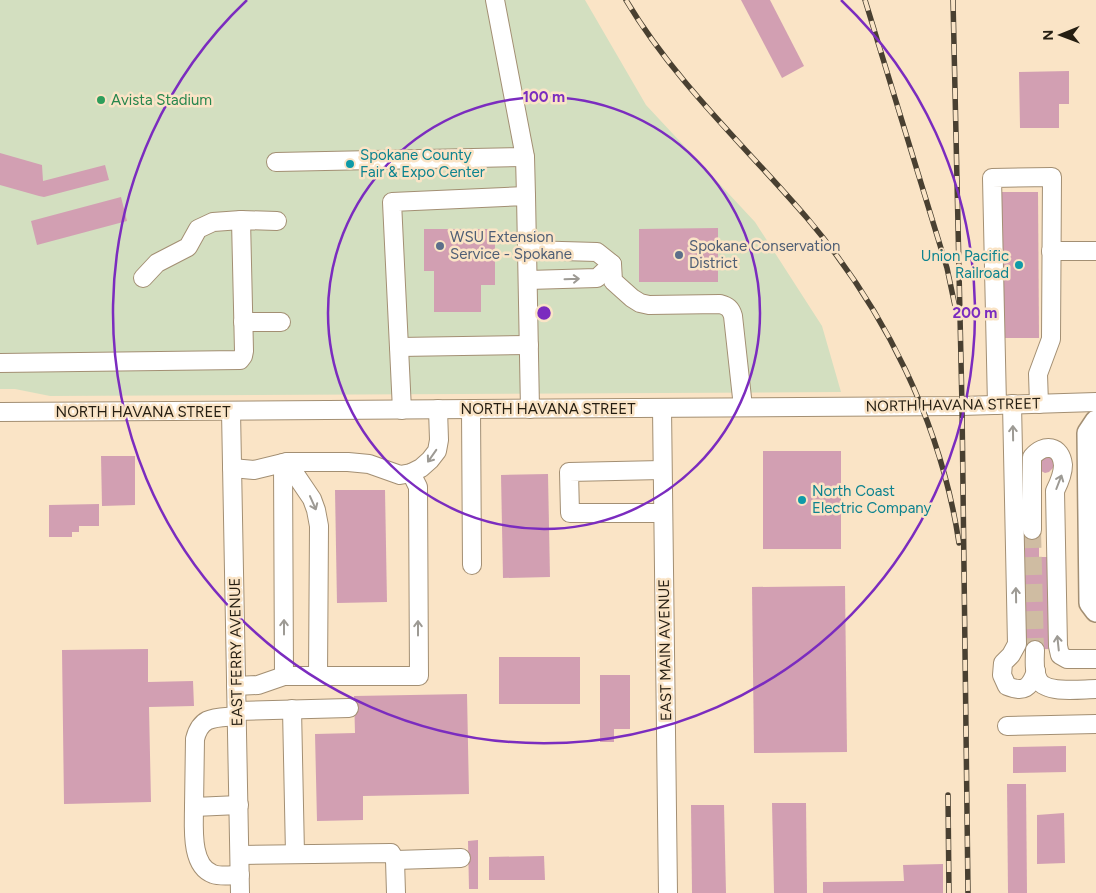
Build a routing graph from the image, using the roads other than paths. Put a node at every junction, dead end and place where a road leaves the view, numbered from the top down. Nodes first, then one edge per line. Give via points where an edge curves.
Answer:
1 (495, 0) edge
2 (525, 157) junction
3 (276, 162) dead end
4 (526, 196) junction
5 (241, 220) junction
6 (277, 221) dead end
7 (527, 250) junction
8 (1096, 250) edge
9 (1051, 251) junction
10 (612, 264) junction
11 (143, 278) dead end
12 (528, 280) junction
13 (244, 322) junction
14 (281, 322) dead end
15 (529, 345) junction
16 (399, 347) junction
17 (0, 363) edge
18 (1096, 402) edge
19 (1004, 404) junction
20 (1039, 404) junction
21 (742, 407) junction
22 (662, 408) junction
23 (438, 409) junction
24 (471, 409) junction
25 (530, 409) junction
26 (402, 410) junction
27 (231, 411) junction
28 (0, 412) edge
29 (1096, 421) edge
30 (285, 462) junction
31 (232, 468) junction
32 (662, 470) junction
33 (412, 473) junction
34 (663, 512) junction
35 (1032, 530) tunnel mouth
36 (472, 565) dead end
37 (1096, 611) edge
38 (1035, 650) tunnel mouth
39 (1096, 659) edge
40 (1036, 671) junction
41 (284, 676) junction
42 (318, 676) junction
43 (236, 686) junction
44 (1096, 689) edge
45 (349, 708) dead end
46 (292, 709) junction
47 (237, 714) junction
48 (1096, 724) edge
49 (1007, 726) dead end
50 (239, 805) junction
51 (194, 806) junction
52 (295, 854) junction
53 (240, 855) junction
54 (461, 858) dead end
55 (396, 860) junction
56 (240, 875) junction
57 (240, 893) edge
58 (396, 893) edge
59 (668, 893) edge

1 - 2 street
2 - 3 street
2 - 4 street
4 - 7 street
4 - 16 street via 392,202
5 - 6 street
5 - 11 street via 213,222 198,230 188,247 157,263
5 - 13 street
7 - 10 street via 597,252
7 - 12 street
8 - 9 street
9 - 19 street via 1052,177 992,178
9 - 20 street via 1051,339 1038,374
12 -> 10 street via 597,278
10 - 21 street via 613,281 640,303 720,304 731,310
12 - 15 street
13 - 14 street
13 - 17 street via 243,356 236,361
15 - 16 street
15 - 25 street
16 - 26 street
18 - 20 street, NORTH HAVANA STREET
19 - 20 street, NORTH HAVANA STREET
19 - 21 street, NORTH HAVANA STREET
40 -> 19 street via 1032,683 1026,688 1007,686 1002,675 1002,663 1017,644
21 - 22 street, NORTH HAVANA STREET
22 - 25 street, NORTH HAVANA STREET
22 - 32 street, EAST MAIN AVENUE
23 - 24 street, NORTH HAVANA STREET
23 - 26 street, NORTH HAVANA STREET
23 -> 33 street via 437,451
24 - 25 street, NORTH HAVANA STREET
24 - 36 street
26 - 27 street, NORTH HAVANA STREET
27 - 28 street, NORTH HAVANA STREET
27 - 31 street, EAST FERRY AVENUE
29 - 37 main road via 1088,433 1090,603
30 - 31 street via 254,470
30 - 33 street via 355,462 400,474
41 -> 30 street
30 -> 42 street via 312,499 319,526
31 - 43 street, EAST FERRY AVENUE
32 - 34 street, EAST MAIN AVENUE
32 - 34 street via 569,472 570,513
42 -> 33 street via 419,676 418,487
34 - 59 street, EAST MAIN AVENUE
39 -> 35 street via 1067,659 1060,655 1055,492 1063,466 1061,455 1048,447 1032,456
38 - 40 street
40 - 44 street via 1040,681 1050,689
41 - 42 street
41 - 43 street via 258,685
43 - 47 street, EAST FERRY AVENUE
45 - 46 street
46 - 47 street
46 - 52 street
47 - 50 street, EAST FERRY AVENUE
47 - 51 street via 205,721 197,731
48 - 49 street
50 - 51 street
50 - 53 street, EAST FERRY AVENUE
51 - 56 street via 195,842 200,865 213,874
52 - 53 street
52 - 55 street via 391,853
53 - 56 street, EAST FERRY AVENUE
54 - 55 street
55 - 58 street
56 - 57 street, EAST FERRY AVENUE

